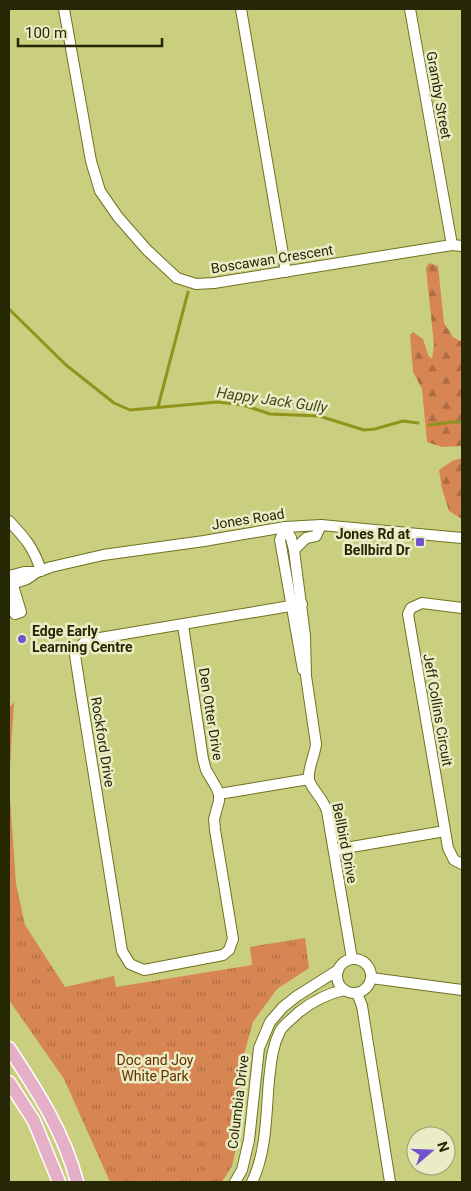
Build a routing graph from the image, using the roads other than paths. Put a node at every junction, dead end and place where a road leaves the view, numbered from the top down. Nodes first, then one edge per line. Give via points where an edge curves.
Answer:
1 (64, 9) edge
2 (241, 9) edge
3 (410, 9) edge
4 (457, 246) edge
5 (286, 272) junction
6 (9, 521) edge
7 (321, 525) junction
8 (285, 526) junction
9 (462, 538) edge
10 (294, 550) junction
11 (39, 572) junction
12 (10, 580) edge
13 (9, 595) edge
14 (302, 604) junction
15 (290, 606) junction
16 (462, 608) edge
17 (183, 625) junction
18 (306, 676) junction
19 (309, 779) junction
20 (219, 794) junction
21 (445, 831) junction
22 (334, 850) junction
23 (462, 864) edge
24 (352, 959) junction
25 (338, 970) junction
26 (371, 978) junction
27 (344, 990) junction
28 (462, 990) edge
29 (357, 993) junction
30 (9, 1048) edge
31 (9, 1082) edge
32 (59, 1182) edge
33 (77, 1182) edge
34 (236, 1182) edge
35 (252, 1182) edge
36 (390, 1182) edge

1 - 5 street, Boscawan Crescent via 91,161 100,191 118,217 177,278 196,284
2 - 5 street
3 - 4 street, Gramby Street
4 - 5 street, Boscawan Crescent
6 - 11 street via 29,542 36,554
7 - 8 street, Jones Road
7 - 9 street, Jones Road
7 - 10 street via 316,536 306,538
8 - 10 street
8 - 11 street, Jones Road via 103,555
8 - 15 street via 280,540
10 - 14 street
11 - 12 street, Jones Road via 27,579
12 - 13 street via 18,613
14 - 15 street, Rockford Drive
14 - 18 street
15 - 17 street, Rockford Drive
15 - 18 street via 301,666
16 - 21 street, Jeff Collins Circuit via 422,603 411,608 408,614
17 - 20 street, Den Otter Drive via 203,759
17 - 20 street, Rockford Drive via 88,640 76,655 122,951 130,964 144,970 216,957 229,950 233,939 214,819
18 - 19 street via 316,744
19 - 20 street
19 - 22 street, Bellbird Drive via 324,802
21 - 22 street
21 - 23 street, Jeff Collins Circuit via 454,860
22 - 24 street, Bellbird Drive
24 - 25 street via 344,962
24 - 26 street via 368,966
25 - 27 street via 338,983
25 - 34 street, Columbia Drive via 297,996 270,1022 259,1048 249,1140
26 - 28 street
26 - 29 street via 366,988
27 - 29 street
27 - 35 street, Columbia Drive via 321,997 281,1030 272,1050 263,1142
29 - 36 street via 362,1006
30 - 33 main road via 54,1120
31 - 32 main road via 34,1121

